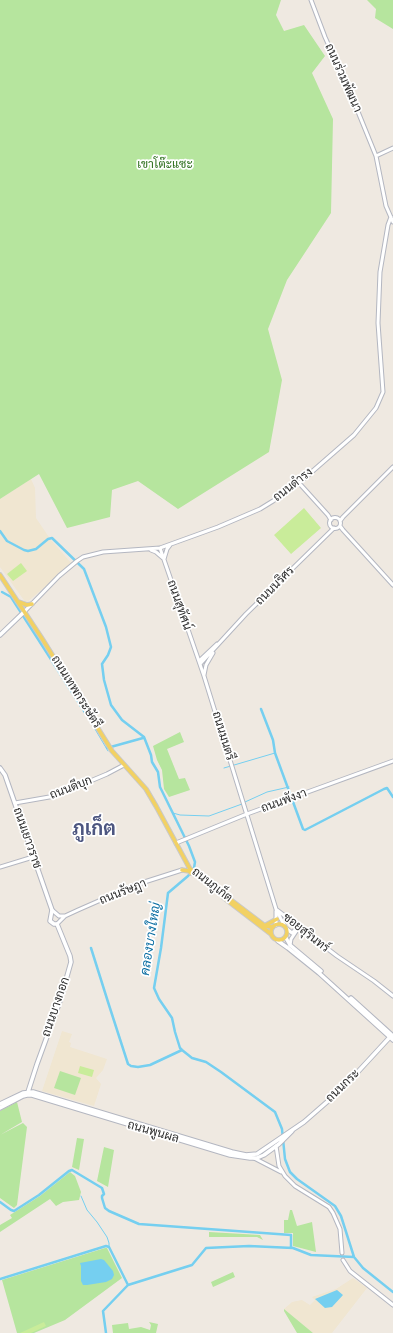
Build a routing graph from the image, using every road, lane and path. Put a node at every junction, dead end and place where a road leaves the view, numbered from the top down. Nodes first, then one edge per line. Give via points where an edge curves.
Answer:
1 (311, 0) edge
2 (393, 148) edge
3 (376, 156) junction
4 (391, 217) junction
5 (393, 222) edge
6 (393, 467) edge
7 (298, 483) junction
8 (332, 519) junction
9 (339, 520) junction
10 (332, 527) junction
11 (339, 527) junction
12 (170, 545) junction
13 (160, 548) junction
14 (149, 549) junction
15 (164, 559) junction
16 (0, 575) edge
17 (393, 585) edge
18 (18, 602) junction
19 (32, 604) junction
20 (22, 614) junction
21 (0, 635) edge
22 (220, 642) junction
23 (216, 648) junction
24 (209, 651) junction
25 (196, 653) junction
26 (199, 663) junction
27 (204, 676) junction
28 (393, 761) edge
29 (124, 765) junction
30 (0, 768) edge
31 (15, 803) junction
32 (244, 805) junction
33 (156, 806) joint
34 (247, 814) junction
35 (241, 816) junction
36 (183, 840) junction
37 (176, 843) junction
38 (178, 848) junction
39 (33, 857) junction
40 (186, 864) junction
41 (0, 867) edge
42 (182, 870) junction
43 (189, 870) junction
44 (276, 909) junction
45 (52, 910) junction
46 (247, 914) junction
47 (65, 916) junction
48 (277, 919) junction
49 (57, 924) junction
50 (284, 925) junction
51 (265, 926) junction
52 (274, 926) junction
53 (299, 927) junction
54 (287, 928) junction
55 (271, 934) junction
56 (286, 938) junction
57 (291, 939) junction
58 (277, 941) junction
59 (290, 945) junction
60 (393, 996) edge
61 (381, 1027) junction
62 (392, 1036) edge
63 (28, 1093) junction
64 (0, 1104) edge
65 (0, 1108) edge
66 (278, 1143) junction
67 (254, 1158) junction
68 (283, 1173) junction
69 (342, 1254) dead end
70 (343, 1260) dead end
71 (393, 1305) edge

1 - 3 street, ถนนร่วมพัฒนา
2 - 3 street
3 - 4 street, ถนนร่วมพัฒนา via 386,206
4 - 5 street, ถนนร่วมพัฒนา
4 - 7 street, ถนนดำรง via 380,278 378,323 383,392 376,408 354,435
6 - 9 street
7 - 8 street
7 - 12 street, ถนนดำรง via 260,509
8 - 9 street
8 - 10 street, ถนนนริศร
9 - 11 street
10 - 11 street
10 - 22 street, ถนนนริศร
11 - 17 street
12 - 13 street, ถนนดำรง
12 - 15 street
13 - 14 street, ถนนดำรง
13 - 15 street, ถนนสุทัศน์
14 - 15 street
14 - 19 street, ถนนดำรง via 83,556
15 - 25 street, ถนนสุทัศน์
16 - 18 main road, ถนนเทพกระษัตรี
18 - 19 main road
18 - 20 main road, ถนนเทพกระษัตรี
19 - 20 street, ถนนดำรง
20 - 21 main road
20 - 29 main road, ถนนเทพกระษัตรี via 41,637 110,748
22 - 23 street, ถนนนริศร
22 - 24 street, ถนนนริศร
23 - 26 street, ถนนนริศร
23 - 27 street via 209,659
24 - 25 street
24 - 26 street, ถนนนริศร
25 - 26 street, ถนนสุทัศน์
26 - 27 street, ถนนมนตรี
27 - 32 street, ถนนมนตรี
28 - 34 street, ถนนพังงา
29 - 31 street, ถนนดีบุก via 55,796
29 - 33 main road, ถนนเทพกระษัตรี via 143,786
30 - 31 main road, ถนนเยาวราช
31 - 39 main road, ถนนเยาวราช
32 - 34 street, ถนนมนตรี
32 - 35 street
33 - 37 main road, ถนนภูเก็ต
34 - 35 street, ถนนพังงา
34 - 44 street, ถนนมนตรี
35 - 36 street, ถนนพังงา
36 - 37 street, ถนนพังงา
36 - 38 street
37 - 38 main road, ถนนภูเก็ต
38 - 40 main road, ถนนภูเก็ต
39 - 41 street
39 - 45 main road, ถนนเยาวราช
40 - 42 main road
40 - 43 main road, ถนนภูเก็ต
42 - 43 main road, ถนนรัษฎา
42 - 47 street, ถนนรัษฎา via 135,885
43 - 46 main road, ถนนภูเก็ต
44 - 48 street, ถนนมนตรี
44 - 50 street, ถนนมนตรี
44 - 53 street, ซอยสุรินทร์
45 - 47 street via 59,916
45 - 49 main road, ถนนเยาวราช via 50,921
46 - 51 main road, ถนนภูเก็ต
46 - 55 main road, ถนนภูเก็ต
47 - 49 street
48 - 51 main road
48 - 52 street, ถนนมนตรี
49 - 63 main road, ถนนบางกอก via 71,965
50 - 52 main road
50 - 54 main road
51 - 52 main road
52 - 55 main road
53 - 54 street via 292,933
53 - 57 street
53 - 60 street, ซอยสุรินทร์
54 - 56 main road
55 - 58 main road
56 - 57 street
56 - 58 main road
56 - 59 main road
57 - 59 street
58 - 61 main road via 319,973
59 - 61 main road
61 - 62 main road
62 - 66 main road, ถนนกระ via 343,1088
63 - 64 main road via 22,1092
63 - 65 main road
63 - 66 main road, ถนนพูนผล via 39,1093 237,1154 257,1154
63 - 67 main road, ถนนพูนผล via 230,1156
66 - 67 main road via 264,1155
66 - 68 street via 278,1164
67 - 68 street
68 - 69 street via 295,1186 332,1210 339,1226
70 - 71 street via 350,1270

